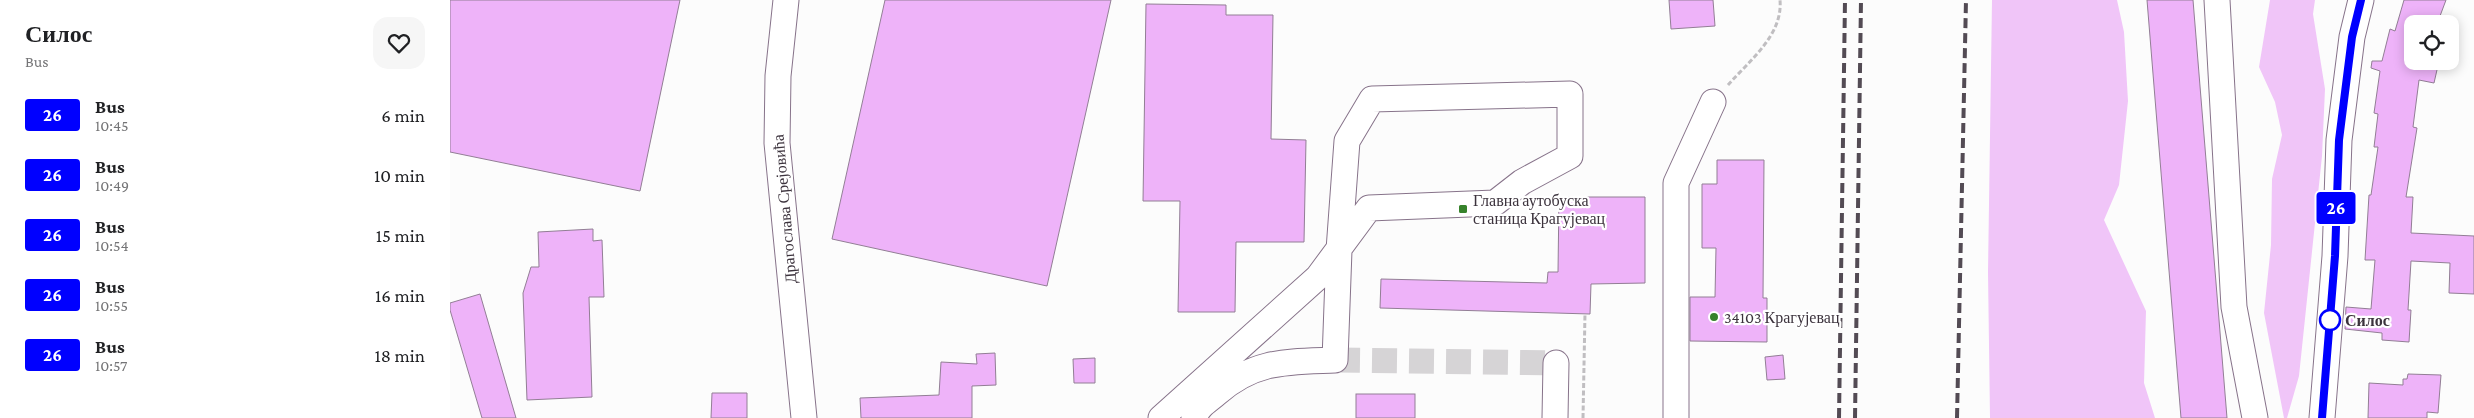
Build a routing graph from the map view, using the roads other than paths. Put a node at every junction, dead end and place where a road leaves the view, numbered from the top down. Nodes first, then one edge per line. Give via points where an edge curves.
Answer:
1 (786, 0) edge
2 (2217, 0) edge
3 (2361, 0) edge
4 (1713, 102) road end
5 (1339, 250) junction
6 (1556, 363) dead end
7 (804, 418) edge
8 (1161, 418) edge
9 (1194, 418) edge
10 (1555, 418) edge
11 (1676, 418) edge
12 (2255, 418) edge
13 (2322, 418) edge

1 - 7 street, Драгослава Срејовића via 778,67 777,143
2 - 12 street via 2234,307
3 - 13 street via 2352,37 2339,140 2335,256
4 - 11 street via 1676,183
5 - 5 street via 1370,208 1495,204 1522,182 1570,156 1570,94 1372,99 1347,141
5 - 8 street via 1318,277
5 - 9 street via 1335,360 1277,362 1260,366 1226,384 1200,406
6 - 10 street

